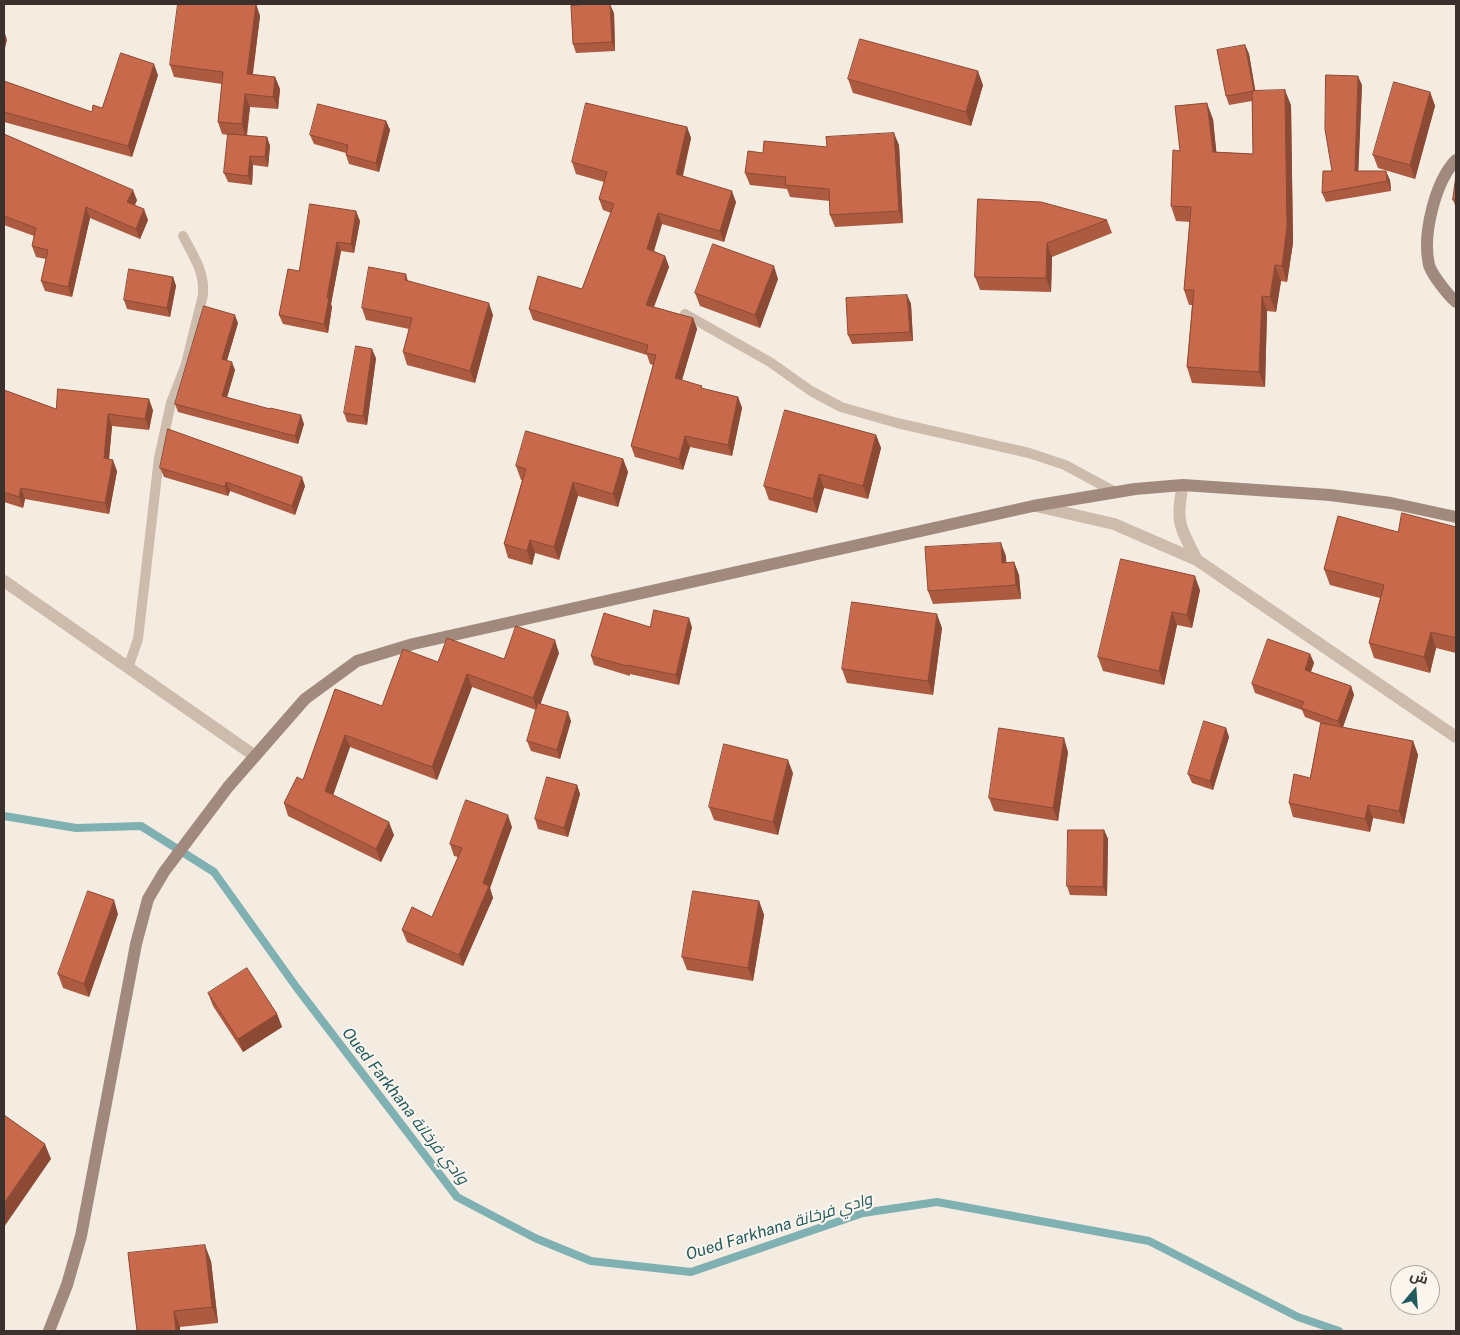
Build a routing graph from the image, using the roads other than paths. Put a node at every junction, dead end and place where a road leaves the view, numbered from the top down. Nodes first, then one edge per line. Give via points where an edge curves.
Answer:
1 (1456, 160) edge
2 (183, 236) dead end
3 (1456, 302) edge
4 (685, 314) edge
5 (1183, 485) junction
6 (1117, 492) junction
7 (1033, 506) junction
8 (1456, 517) edge
9 (1197, 560) junction
10 (4, 580) edge
11 (128, 668) junction
12 (1456, 737) edge
13 (255, 756) junction
14 (49, 1331) edge

1 - 3 street via 1432,203 1428,228 1429,266
2 - 11 lane via 202,272 203,295 184,372 171,403 159,458 138,639
4 - 6 lane via 841,407 1029,453 1065,465
5 - 6 street
5 - 8 street via 1391,502
5 - 9 street via 1178,521
6 - 7 street
7 - 9 street via 1114,524
7 - 13 street via 413,644 357,661 305,699
9 - 12 street
10 - 11 street
11 - 13 street
13 - 14 street via 164,872 148,899 136,944 81,1236

